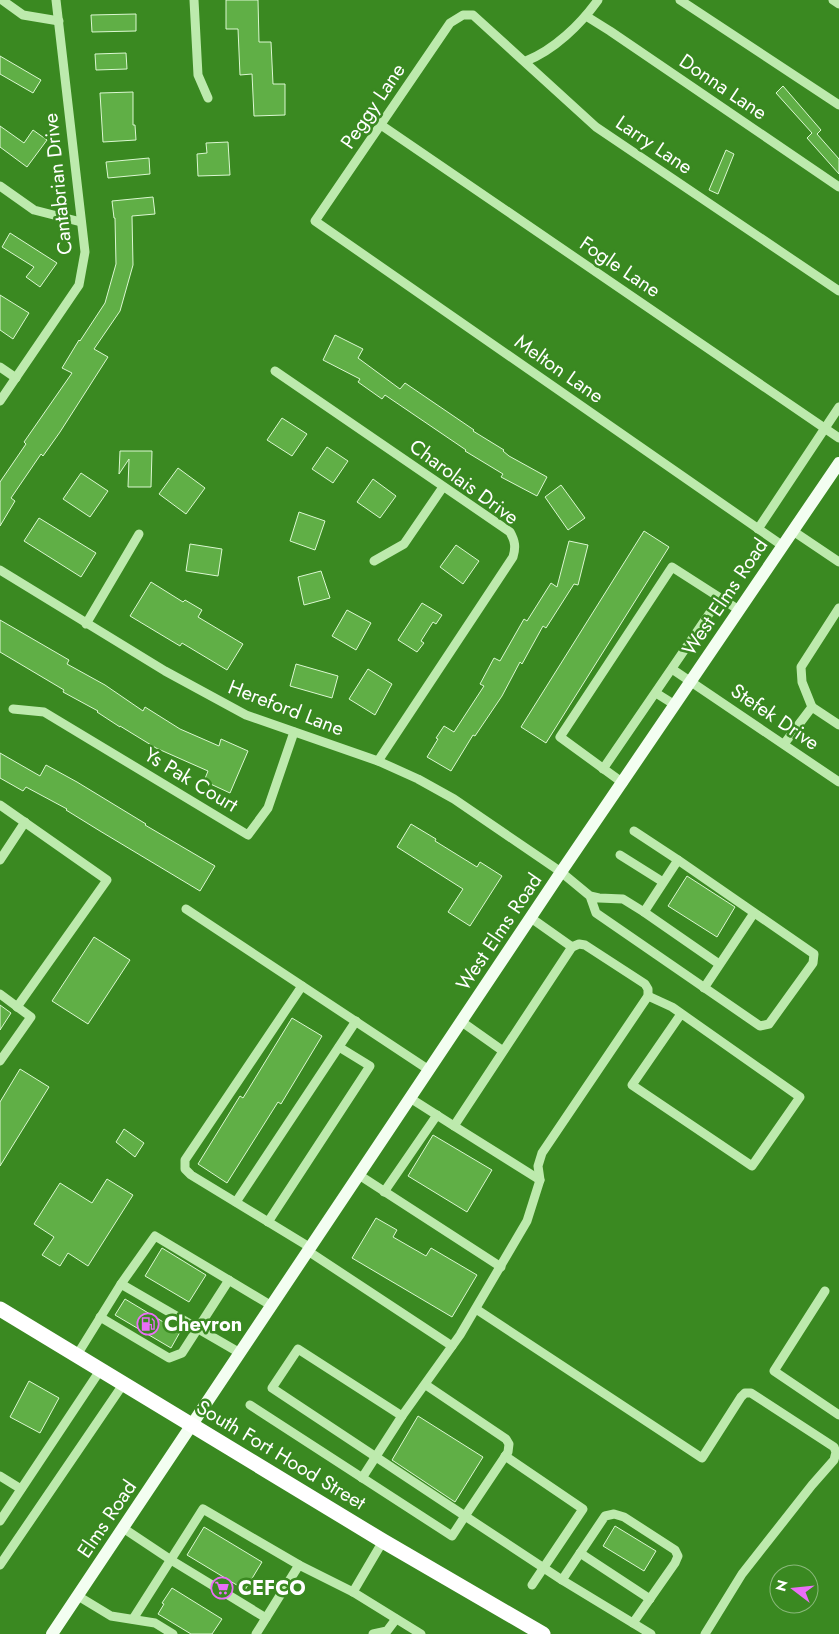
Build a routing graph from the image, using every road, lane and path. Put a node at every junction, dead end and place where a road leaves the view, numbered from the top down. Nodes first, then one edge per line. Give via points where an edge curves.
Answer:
1 (2, 0) edge
2 (56, 0) edge
3 (194, 0) edge
4 (598, 0) edge
5 (680, 0) edge
6 (833, 0) edge
7 (839, 4) edge
8 (463, 15) joint
9 (586, 16) junction
10 (58, 21) junction
11 (526, 61) junction
12 (208, 98) dead end
13 (839, 105) edge
14 (381, 125) junction
15 (0, 186) edge
16 (839, 187) edge
17 (315, 221) joint
18 (81, 222) junction
19 (839, 291) edge
20 (0, 367) edge
21 (275, 371) dead end
22 (16, 378) junction
23 (0, 401) edge
24 (839, 407) edge
25 (825, 428) junction
26 (839, 438) edge
27 (839, 463) edge
28 (443, 487) junction
29 (758, 529) junction
30 (793, 531) junction
31 (139, 534) dead end
32 (783, 546) junction
33 (374, 561) dead end
34 (839, 562) edge
35 (0, 570) edge
36 (720, 598) junction
37 (839, 608) edge
38 (739, 610) junction
39 (86, 624) junction
40 (672, 669) junction
41 (691, 681) junction
42 (656, 693) junction
43 (675, 705) junction
44 (812, 708) junction
45 (13, 709) dead end
46 (839, 725) edge
47 (294, 732) junction
48 (784, 744) junction
49 (378, 761) junction
50 (604, 769) junction
51 (839, 782) edge
52 (623, 783) junction
53 (0, 805) edge
54 (25, 822) junction
55 (634, 832) dead end
56 (620, 855) dead end
57 (0, 860) edge
58 (678, 860) junction
59 (561, 872) junction
60 (663, 882) junction
61 (590, 896) junction
62 (186, 909) dead end
63 (644, 912) junction
64 (754, 913) junction
65 (530, 918) junction
66 (572, 946) junction
67 (719, 964) junction
68 (302, 986) junction
69 (704, 988) junction
70 (0, 994) edge
71 (648, 996) junction
72 (18, 1007) junction
73 (681, 1014) junction
74 (356, 1021) junction
75 (462, 1022) junction
76 (339, 1047) junction
77 (503, 1051) junction
78 (0, 1061) edge
79 (429, 1070) junction
80 (410, 1098) junction
81 (438, 1115) junction
82 (454, 1126) junction
83 (359, 1175) junction
84 (540, 1180) junction
85 (384, 1192) junction
86 (236, 1202) junction
87 (268, 1222) junction
88 (310, 1250) junction
89 (500, 1267) junction
90 (229, 1280) junction
91 (121, 1284) junction
92 (826, 1291) dead end
93 (272, 1306) junction
94 (476, 1308) junction
95 (0, 1309) edge
96 (100, 1317) junction
97 (199, 1329) junction
98 (452, 1346) junction
99 (240, 1353) junction
100 (77, 1355) junction
101 (101, 1369) junction
102 (124, 1383) junction
103 (426, 1385) junction
104 (250, 1405) dead end
105 (839, 1415) edge
106 (402, 1416) junction
107 (192, 1425) junction
108 (376, 1456) junction
109 (505, 1456) junction
110 (0, 1476) edge
111 (362, 1478) junction
112 (21, 1489) junction
113 (465, 1516) junction
114 (0, 1521) edge
115 (123, 1528) junction
116 (383, 1541) junction
117 (580, 1553) junction
118 (171, 1560) junction
119 (0, 1565) edge
120 (299, 1565) junction
121 (544, 1566) junction
122 (562, 1580) junction
123 (532, 1584) dead end
124 (353, 1592) junction
125 (78, 1596) junction
126 (650, 1599) junction
127 (266, 1618) junction
128 (133, 1619) junction
129 (396, 1619) junction
130 (634, 1622) junction
131 (52, 1634) edge
132 (173, 1634) edge
133 (256, 1634) edge
134 (373, 1634) edge
135 (421, 1634) edge
136 (543, 1634) edge
137 (651, 1634) edge
138 (705, 1634) edge

1 - 10 street via 23,15
2 - 10 street, Cantabrian Drive
3 - 12 street via 198,75
4 - 9 street
5 - 13 street
6 - 7 street
8 - 11 street, Larry Lane via 473,15
8 - 14 street, Peggy Lane via 450,23
9 - 11 street via 542,55
9 - 16 street, Donna Lane
10 - 18 street, Cantabrian Drive
11 - 19 street, Larry Lane via 596,127
14 - 17 street, Peggy Lane
14 - 25 street, Fogle Lane
15 - 18 street via 34,210
17 - 29 street, Melton Lane
18 - 22 street, Cantabrian Drive via 85,252 79,285
20 - 22 street
21 - 28 street, Charolais Drive
22 - 23 street, Cantabrian Drive
24 - 25 street
25 - 26 street, Fogle Lane
25 - 29 street
27 - 30 main road, West Elms Road
28 - 33 street via 404,544
28 - 49 street, Charolais Drive via 510,532 516,549
29 - 32 street, Melton Lane
30 - 32 main road, West Elms Road
30 - 34 street
31 - 39 street
32 - 38 main road, West Elms Road
35 - 39 street, Hereford Lane
36 - 38 street
36 - 40 street
36 - 50 street via 672,567 560,738
37 - 44 street via 801,667 802,682
38 - 41 main road, West Elms Road
39 - 47 street, Hereford Lane via 165,672 246,715
40 - 41 street, Stefek Drive
40 - 42 street
41 - 43 main road, West Elms Road
41 - 48 street, Stefek Drive
42 - 43 street
42 - 50 street
43 - 52 main road, West Elms Road
44 - 46 street
44 - 48 street
45 - 47 street, Ys Pak Court via 44,712 248,835 268,808
47 - 49 street, Hereford Lane
48 - 51 street, Stefek Drive
49 - 59 street, Hereford Lane via 454,799
50 - 52 street
52 - 59 main road, West Elms Road
53 - 54 street
54 - 57 street
54 - 72 street via 107,880
55 - 58 street
56 - 60 street
58 - 60 street
58 - 64 street
59 - 61 street, Hereford Lane
59 - 65 main road, West Elms Road
60 - 63 street
61 - 63 street via 623,899
61 - 69 street via 596,913
62 - 68 street
63 - 67 street
64 - 67 street
64 - 69 street via 814,954 813,964 769,1024 760,1026
65 - 66 street
65 - 75 main road, West Elms Road
66 - 71 street via 585,945 645,984
66 - 77 street
67 - 69 street
68 - 74 street
68 - 86 street via 185,1160 191,1175
70 - 72 street
71 - 73 street
71 - 84 street via 542,1153 538,1166
72 - 78 street via 31,1017
73 - 73 street via 800,1098 752,1166 632,1085
74 - 76 street
74 - 79 street
75 - 77 street
75 - 79 main road, West Elms Road
76 - 86 street
76 - 87 street via 370,1066
77 - 82 street
79 - 80 main road, West Elms Road
80 - 81 street
80 - 83 main road, West Elms Road
81 - 82 street
81 - 85 street
82 - 84 street
83 - 85 street
83 - 88 main road, West Elms Road
84 - 89 street via 527,1221
85 - 89 street
86 - 87 street
87 - 88 street
88 - 93 main road, West Elms Road
88 - 98 street
89 - 94 street
90 - 91 street via 155,1236
90 - 93 street
90 - 97 street
91 - 96 street
91 - 97 street
92 - 105 street via 774,1371
93 - 99 main road, West Elms Road
94 - 98 street
94 - 138 street via 702,1458 745,1393 751,1393 834,1447 834,1460 742,1574
95 - 100 highway, South Fort Hood Street
96 - 97 street via 169,1358 182,1353
96 - 100 street
97 - 99 street
98 - 103 street
99 - 107 main road, West Elms Road
100 - 101 highway, South Fort Hood Street
101 - 102 highway, South Fort Hood Street
101 - 112 street
102 - 107 highway, South Fort Hood Street
102 - 119 street
103 - 106 street
103 - 109 street via 506,1439 509,1444
104 - 111 street
106 - 108 street
106 - 108 street via 298,1349 272,1388
107 - 115 main road, Elms Road
107 - 116 highway, South Fort Hood Street
108 - 111 street
108 - 113 street
109 - 113 street
109 - 121 street via 583,1509
110 - 112 street
111 - 113 street via 452,1536
112 - 114 street
113 - 121 street
115 - 118 street
115 - 125 main road, Elms Road
116 - 124 street
116 - 136 highway, South Fort Hood Street
117 - 122 street
117 - 126 street
117 - 126 street via 605,1516 614,1514 675,1550 678,1556 675,1563
118 - 120 street via 203,1509
118 - 127 street
118 - 128 street
120 - 124 street
120 - 127 street
121 - 122 street
121 - 123 street
122 - 130 street
124 - 129 street
125 - 128 street via 111,1616
125 - 131 main road, Elms Road
126 - 130 street
127 - 133 street
128 - 132 street via 156,1623
129 - 134 street via 386,1631
129 - 135 street
130 - 137 street

